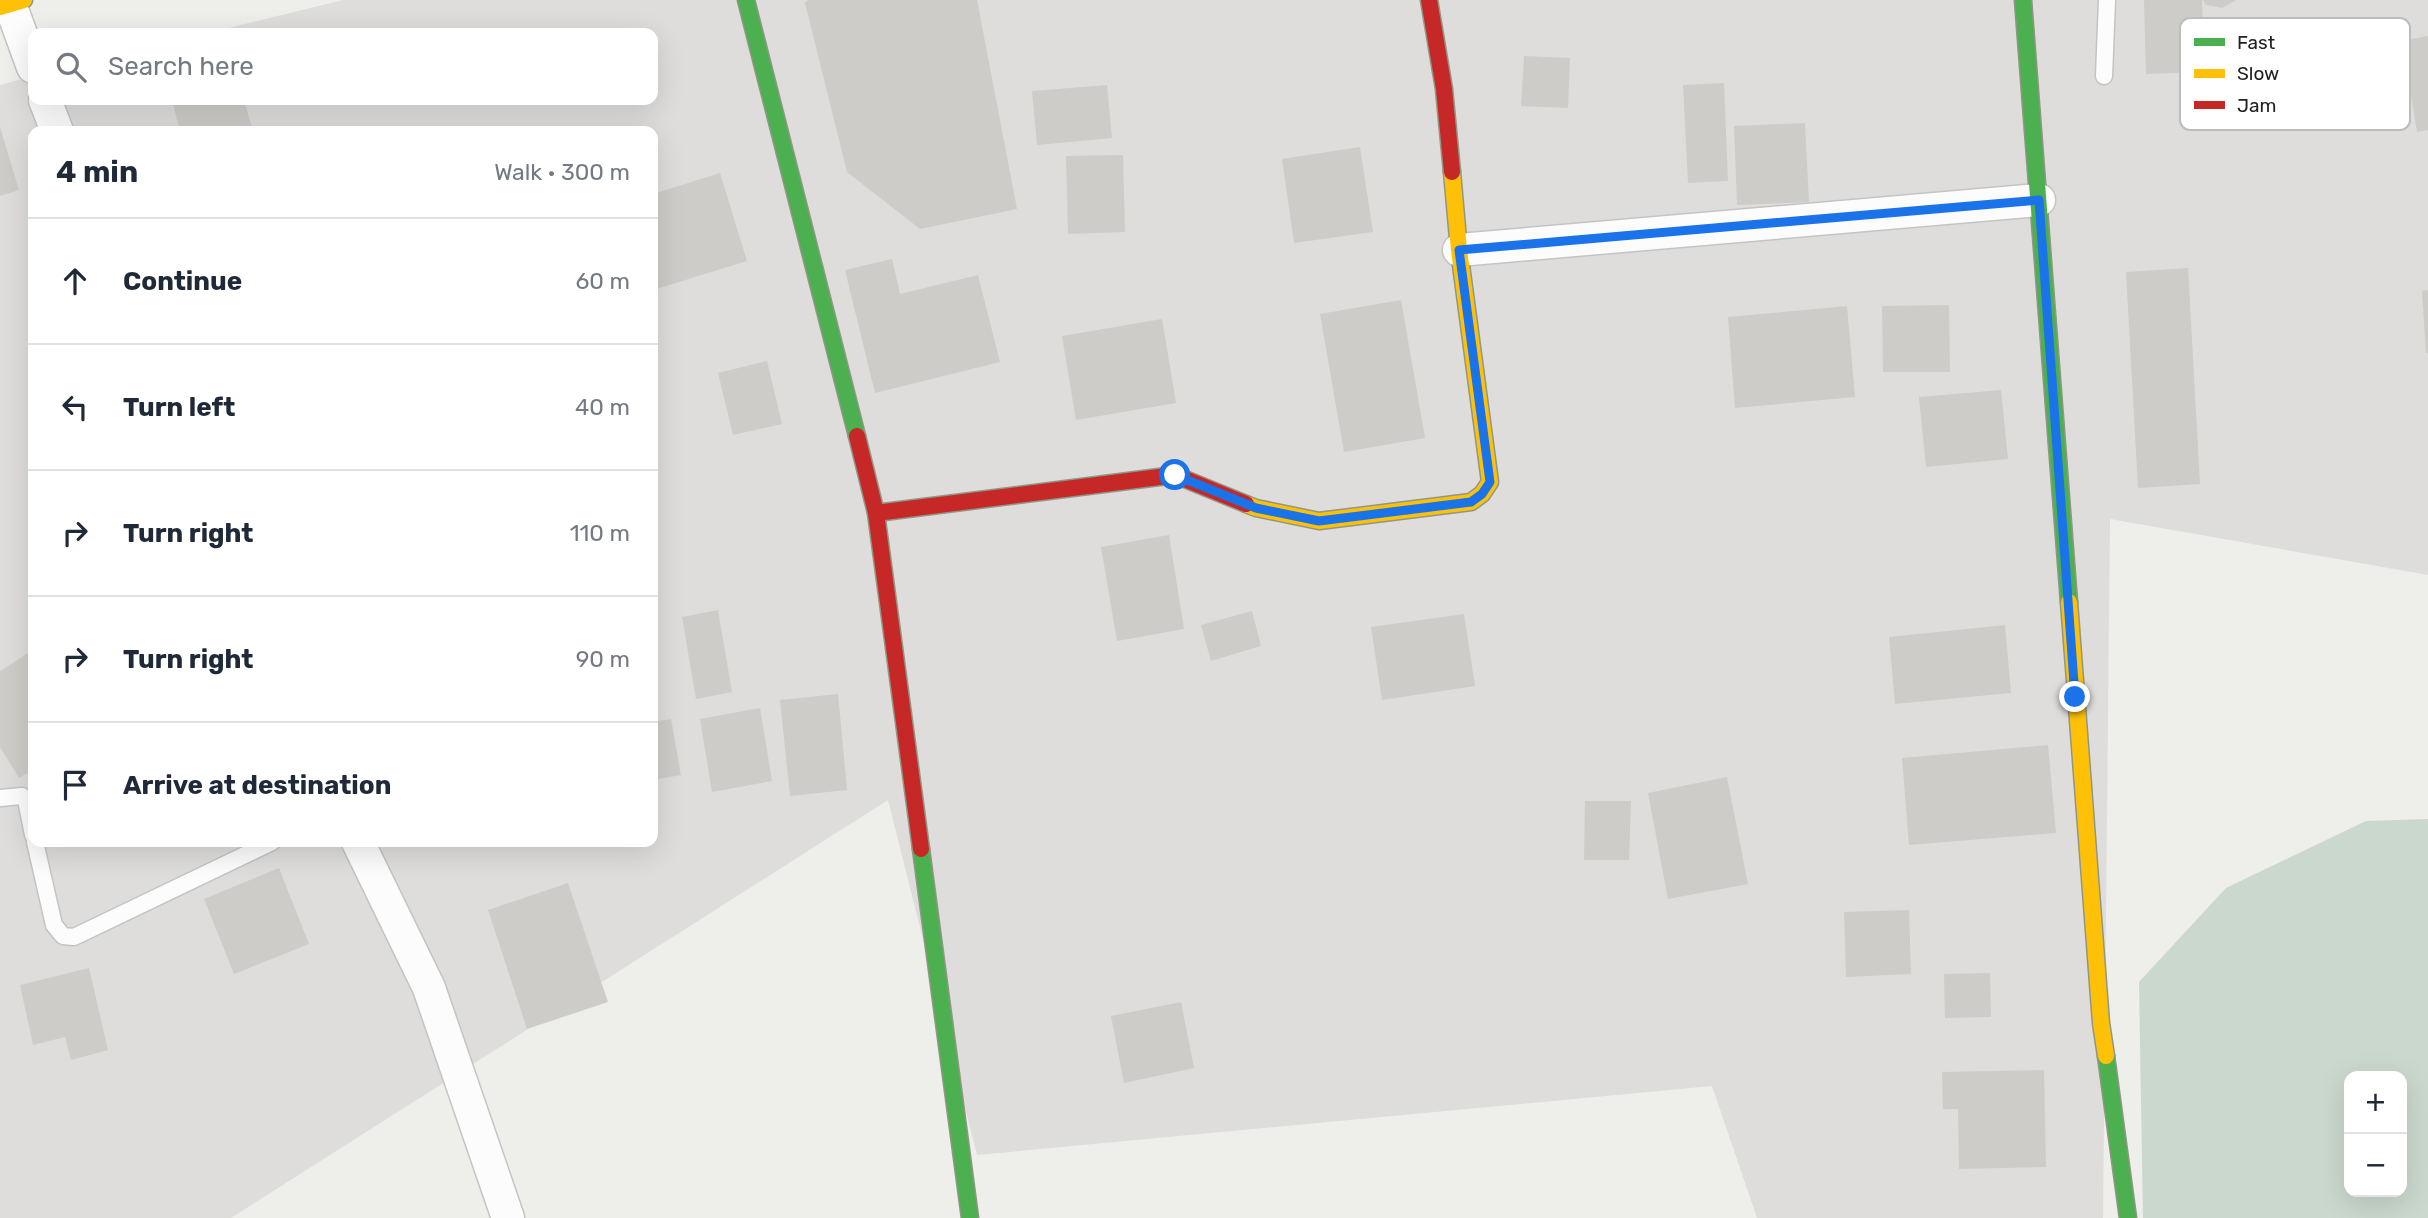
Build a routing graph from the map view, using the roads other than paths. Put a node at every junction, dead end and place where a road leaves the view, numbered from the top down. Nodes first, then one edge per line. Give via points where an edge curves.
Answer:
1 (746, 0) edge
2 (1429, 0) edge
3 (2023, 0) edge
4 (2107, 0) edge
5 (11, 4) edge
6 (28, 53) edge
7 (2104, 76) dead end
8 (47, 105) edge
9 (55, 126) edge
10 (2039, 200) junction
11 (1459, 250) junction
12 (876, 513) junction
13 (0, 797) edge
14 (28, 810) edge
15 (36, 847) edge
16 (262, 847) edge
17 (360, 847) edge
18 (508, 1218) edge
19 (970, 1218) edge
20 (2128, 1218) edge

1 - 12 street
2 - 11 street via 1444,89
3 - 10 street
4 - 7 lane
5 - 6 street
8 - 9 street
10 - 11 street
10 - 20 street via 2101,1023
11 - 12 street via 1490,482 1471,502 1319,521 1256,508 1175,475
12 - 19 street
13 - 14 lane via 22,796
15 - 16 lane via 54,925 63,936 74,937
17 - 18 street via 429,988

